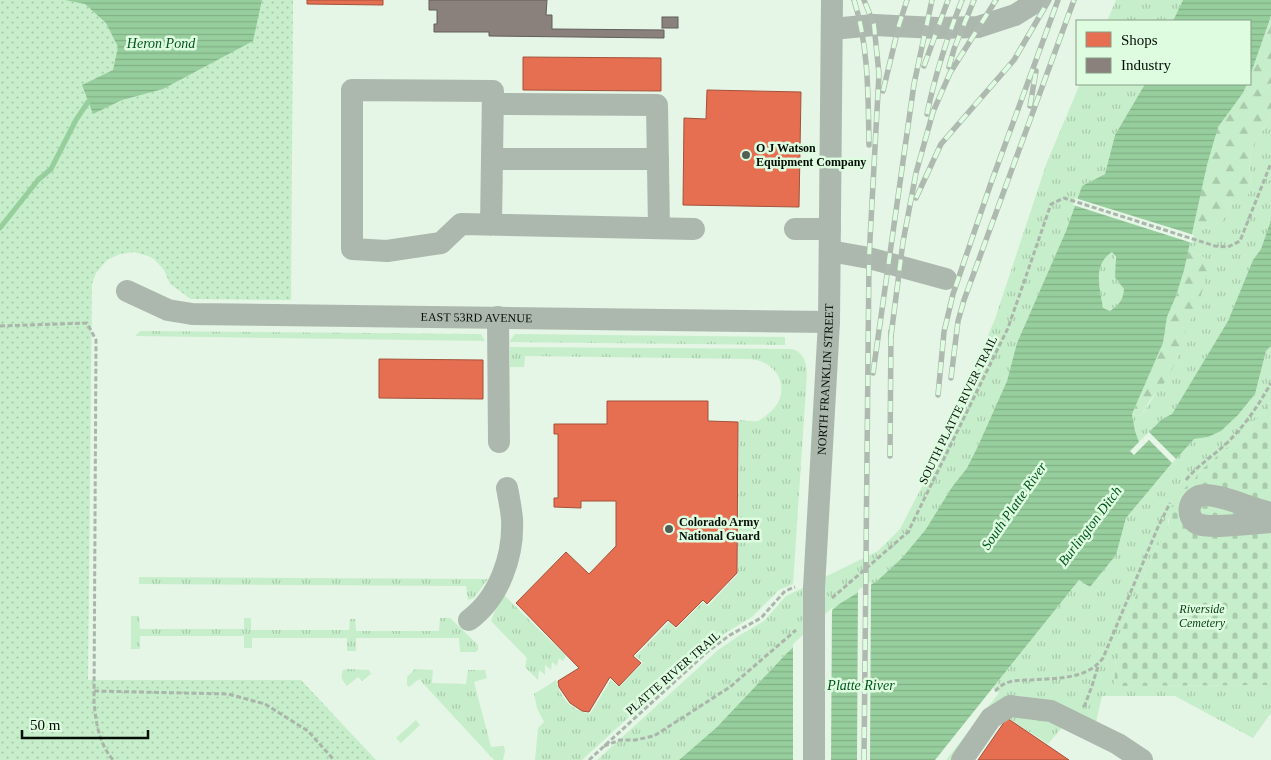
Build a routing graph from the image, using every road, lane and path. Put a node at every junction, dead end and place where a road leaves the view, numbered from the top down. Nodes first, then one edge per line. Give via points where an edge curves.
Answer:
1 (832, 0) edge
2 (1039, 0) edge
3 (832, 29) junction
4 (493, 104) junction
5 (492, 159) junction
6 (658, 159) junction
7 (1271, 163) edge
8 (1270, 171) edge
9 (491, 225) junction
10 (659, 228) junction
11 (694, 228) dead end
12 (795, 229) dead end
13 (830, 229) junction
14 (830, 251) junction
15 (946, 279) dead end
16 (127, 291) dead end
17 (498, 317) junction
18 (829, 322) junction
19 (0, 326) edge
20 (1271, 383) edge
21 (500, 442) dead end
22 (1184, 483) dead end
23 (507, 488) dead end
24 (1174, 495) dead end
25 (1271, 514) edge
26 (1271, 522) edge
27 (812, 593) junction
28 (469, 620) dead end
29 (797, 629) dead end
30 (1098, 665) junction
31 (94, 691) junction
32 (993, 693) dead end
33 (1077, 724) junction
34 (604, 746) junction
35 (113, 760) edge
36 (334, 760) edge
37 (589, 760) edge
38 (814, 760) edge
39 (962, 760) edge
40 (1142, 760) edge

1 - 3 street, NORTH FRANKLIN STREET
2 - 3 street via 1015,15 978,28 874,25
3 - 13 street, NORTH FRANKLIN STREET
4 - 5 street
4 - 6 street via 657,105
4 - 9 street via 493,91 352,90 352,249 387,251 441,243 461,224
5 - 6 street
5 - 9 street
6 - 10 street
7 - 8 path, SOUTH PLATTE RIVER TRAIL
8 - 27 path, SOUTH PLATTE RIVER TRAIL via 1240,241 1228,247 1215,246 1064,198 1052,204 1008,328 908,532
9 - 10 street
10 - 11 street
12 - 13 street
13 - 14 street, NORTH FRANKLIN STREET
14 - 15 street
14 - 18 street, NORTH FRANKLIN STREET
16 - 17 street, EAST 53RD AVENUE via 168,310 192,314
17 - 18 street, EAST 53RD AVENUE
17 - 21 street
18 - 27 street, NORTH FRANKLIN STREET
19 - 31 path via 87,323 96,340
20 - 22 path via 1245,424
23 - 28 street via 512,520 509,555 497,586 483,607
24 - 30 path
25 - 26 street via 1204,495 1190,503 1189,511 1192,520 1200,525
27 - 34 path, PLATTE RIVER TRAIL via 785,591 761,618 707,652
27 - 38 street, NORTH FRANKLIN STREET, bridge
29 - 34 path via 730,687 654,736 620,740
30 - 32 path via 1061,678 1016,680 1003,684
30 - 33 path
31 - 35 path via 97,730
31 - 36 path via 228,694 264,704 308,731
33 - 39 street via 1051,711 1010,706 991,718
33 - 40 street
34 - 37 path, PLATTE RIVER TRAIL

